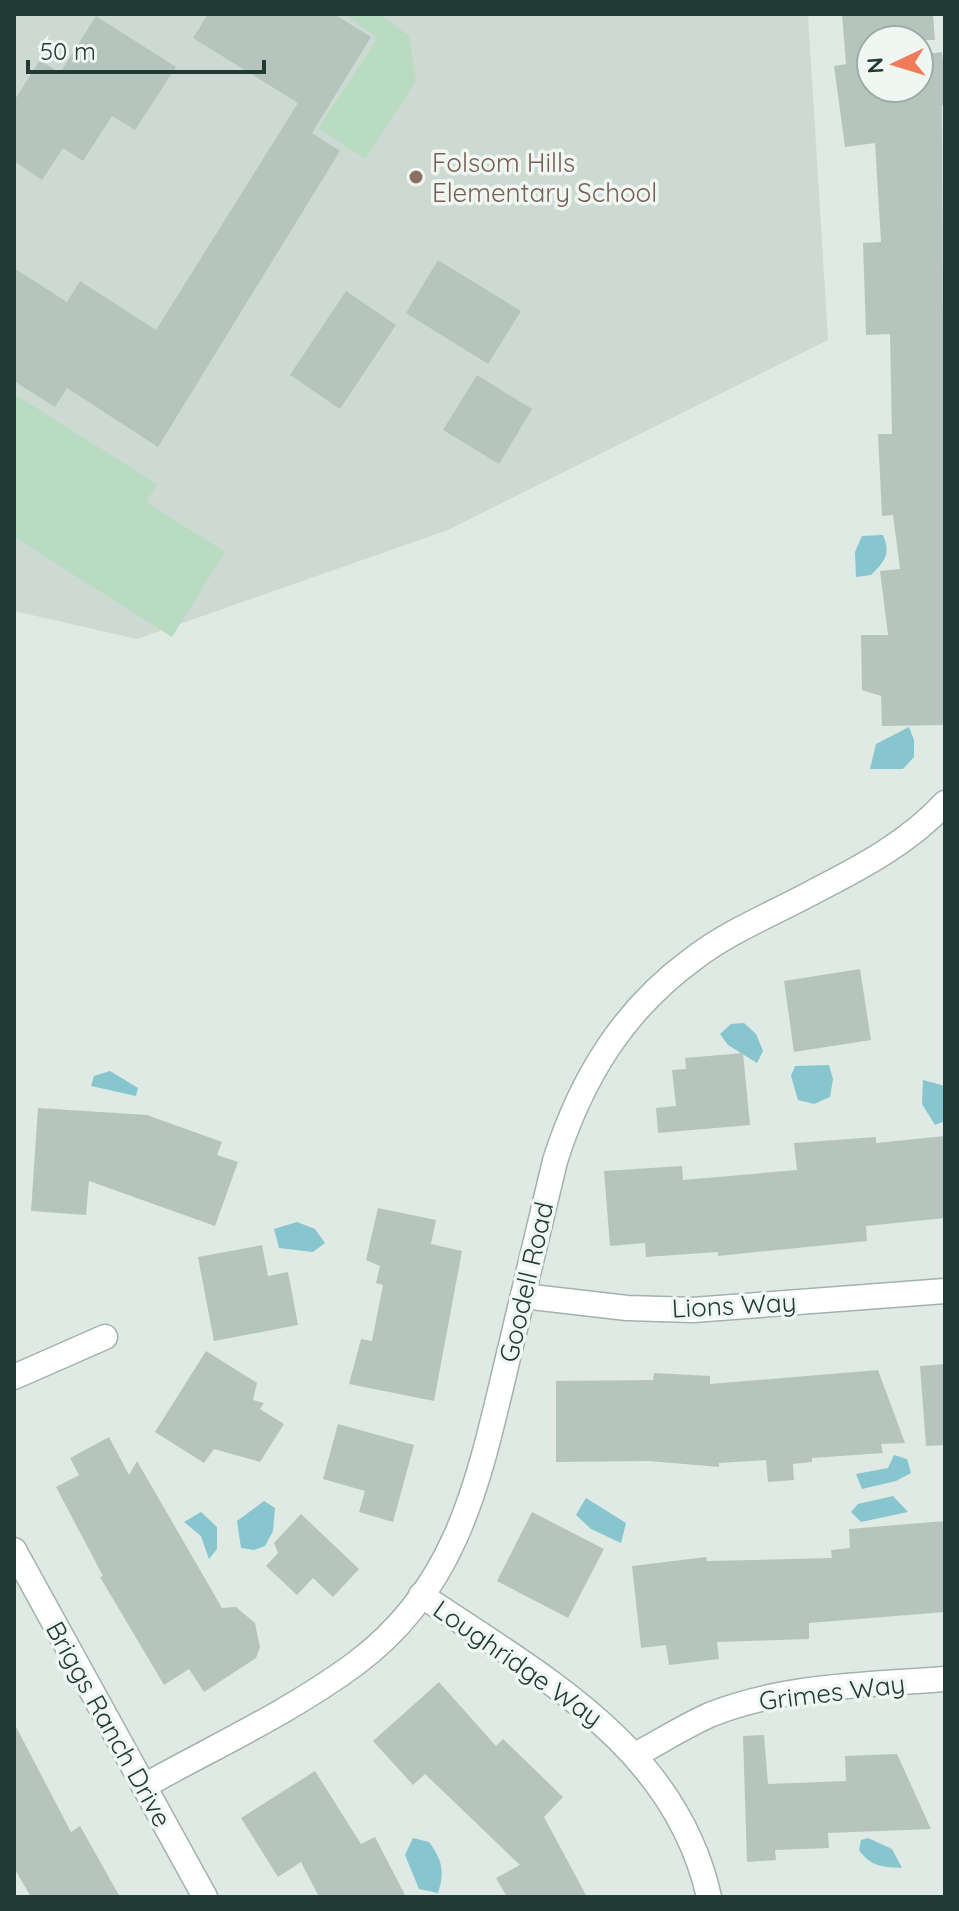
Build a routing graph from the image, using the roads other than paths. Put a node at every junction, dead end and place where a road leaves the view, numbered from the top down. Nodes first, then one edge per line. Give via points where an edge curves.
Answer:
1 (945, 803) edge
2 (945, 1291) edge
3 (523, 1296) junction
4 (105, 1337) dead end
5 (14, 1377) edge
6 (14, 1550) edge
7 (421, 1595) junction
8 (945, 1679) edge
9 (635, 1755) junction
10 (144, 1786) junction
11 (205, 1897) edge
12 (709, 1897) edge

1 - 3 street, Goodell Road via 898,845 693,958 621,1027 570,1113
2 - 3 street, Lions Way via 693,1310
3 - 7 street, Goodell Road via 477,1486 448,1555
4 - 5 street
6 - 10 street, Briggs Ranch Drive
7 - 9 street, Loughridge Way via 581,1703
7 - 10 street, Goodell Road via 356,1664
8 - 9 street, Grimes Way via 792,1691 750,1701 709,1715
9 - 12 street, Loughridge Way via 689,1839
10 - 11 street, Briggs Ranch Drive

